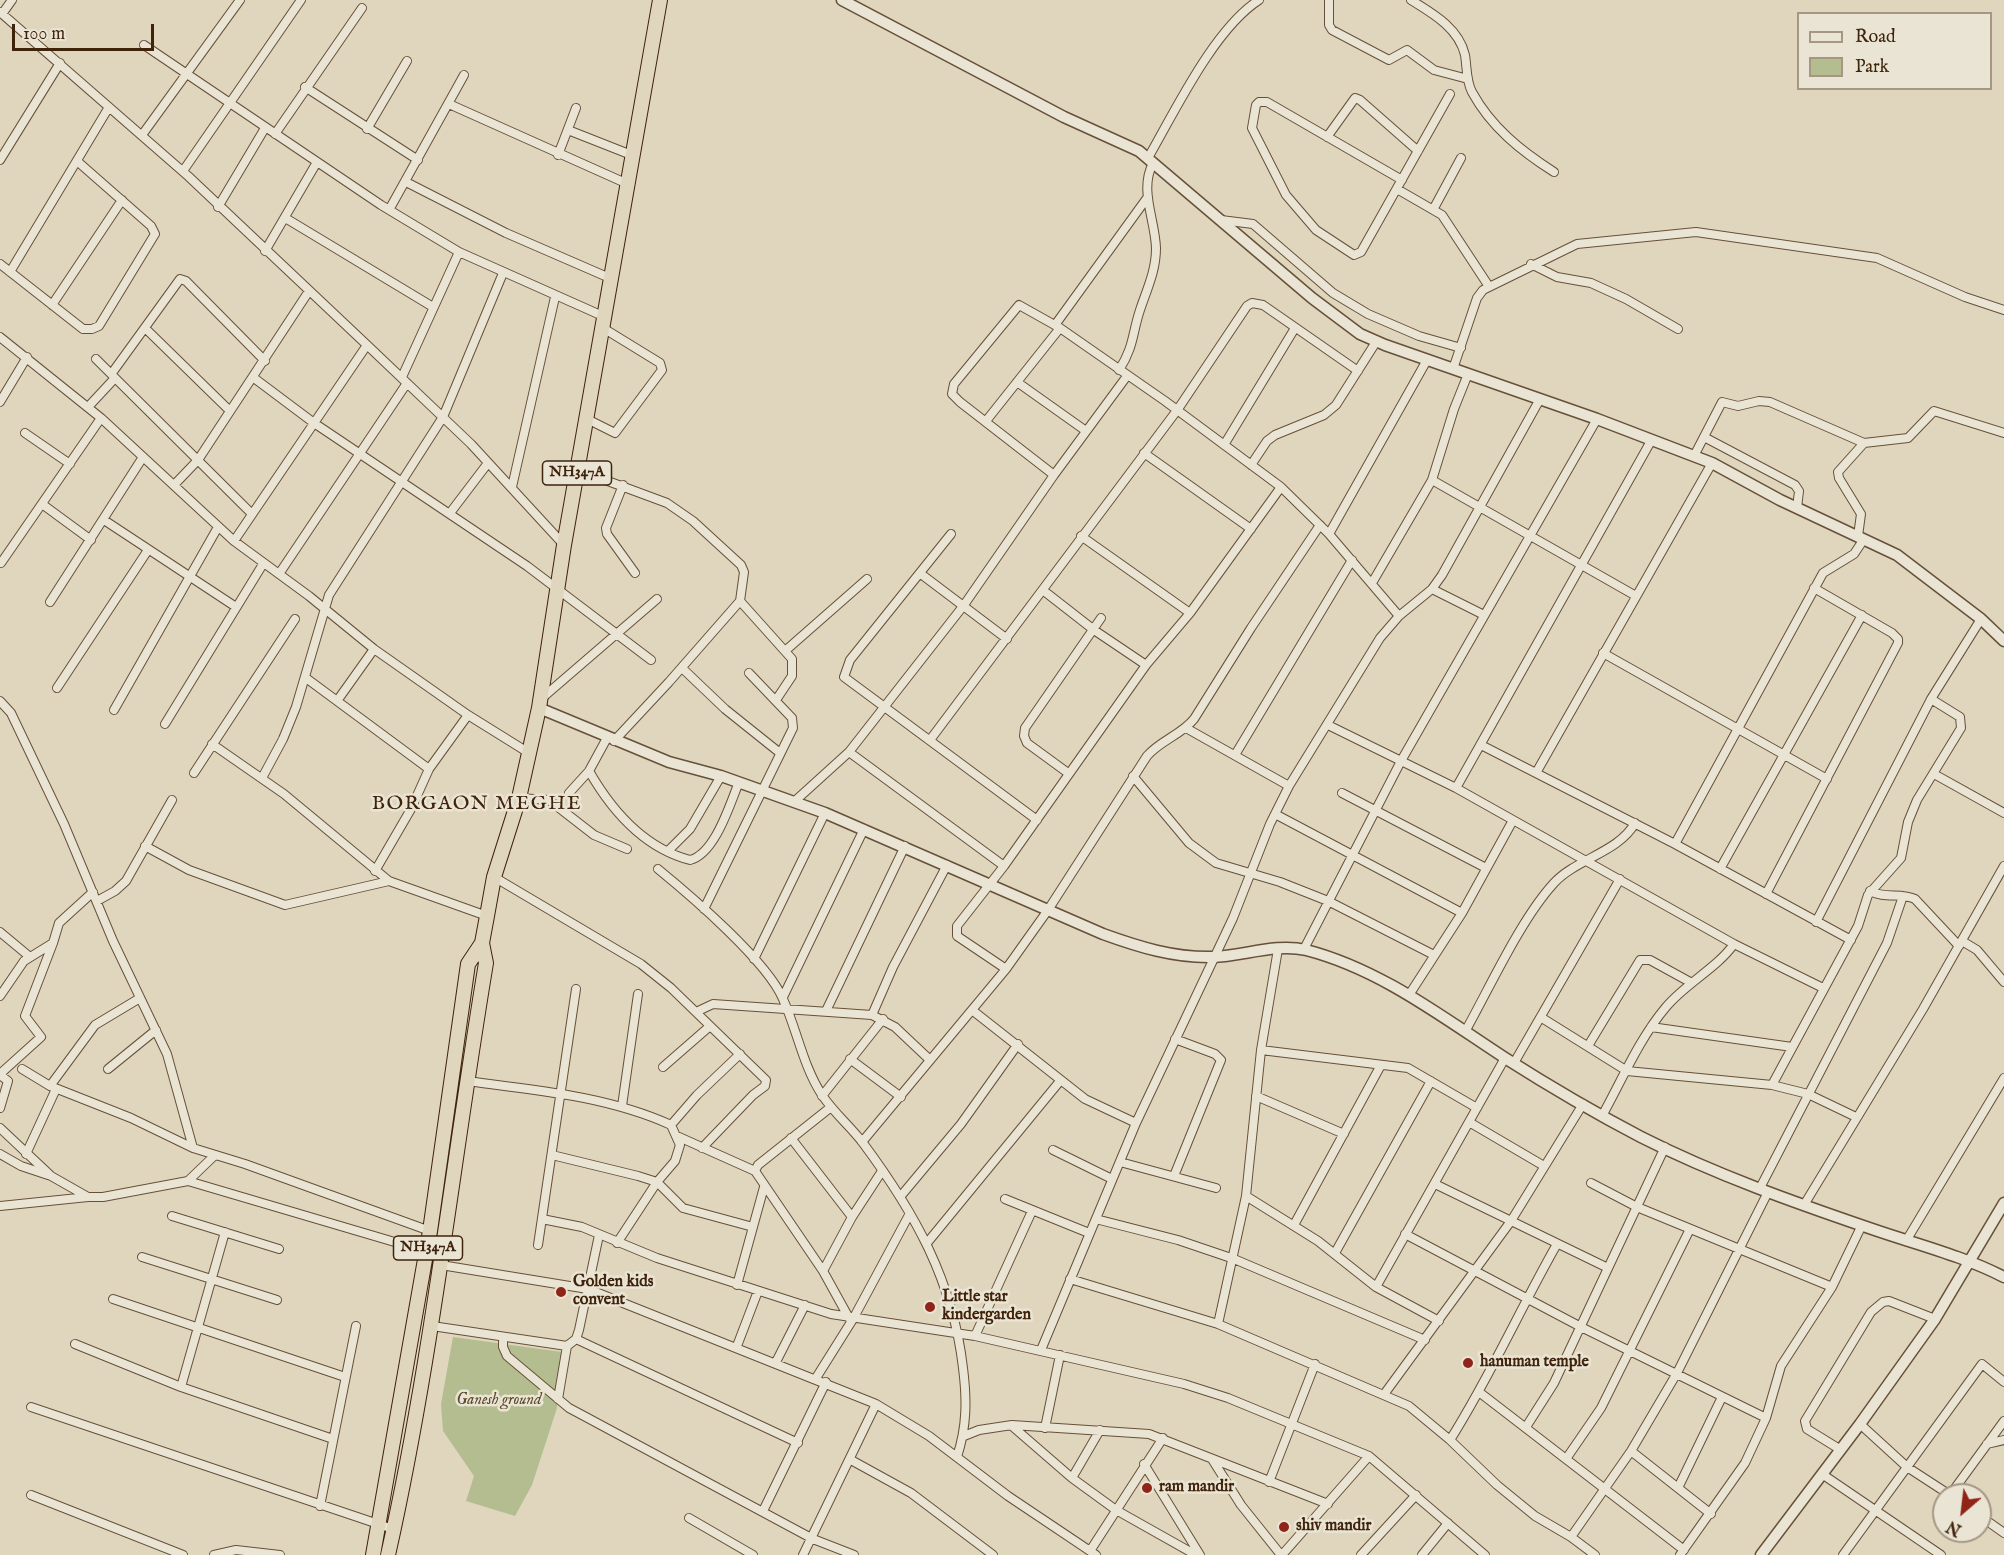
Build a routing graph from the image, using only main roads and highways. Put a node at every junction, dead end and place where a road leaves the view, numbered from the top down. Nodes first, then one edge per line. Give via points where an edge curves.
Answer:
1 (660, 0) edge
2 (482, 943) junction
3 (373, 1555) edge
4 (388, 1555) edge

1 - 2 highway, NH347A via 539,703 519,798 494,877
2 - 3 highway, NH347A via 468,964 427,1252
2 - 4 highway, NH347A via 486,963 432,1326 409,1462

